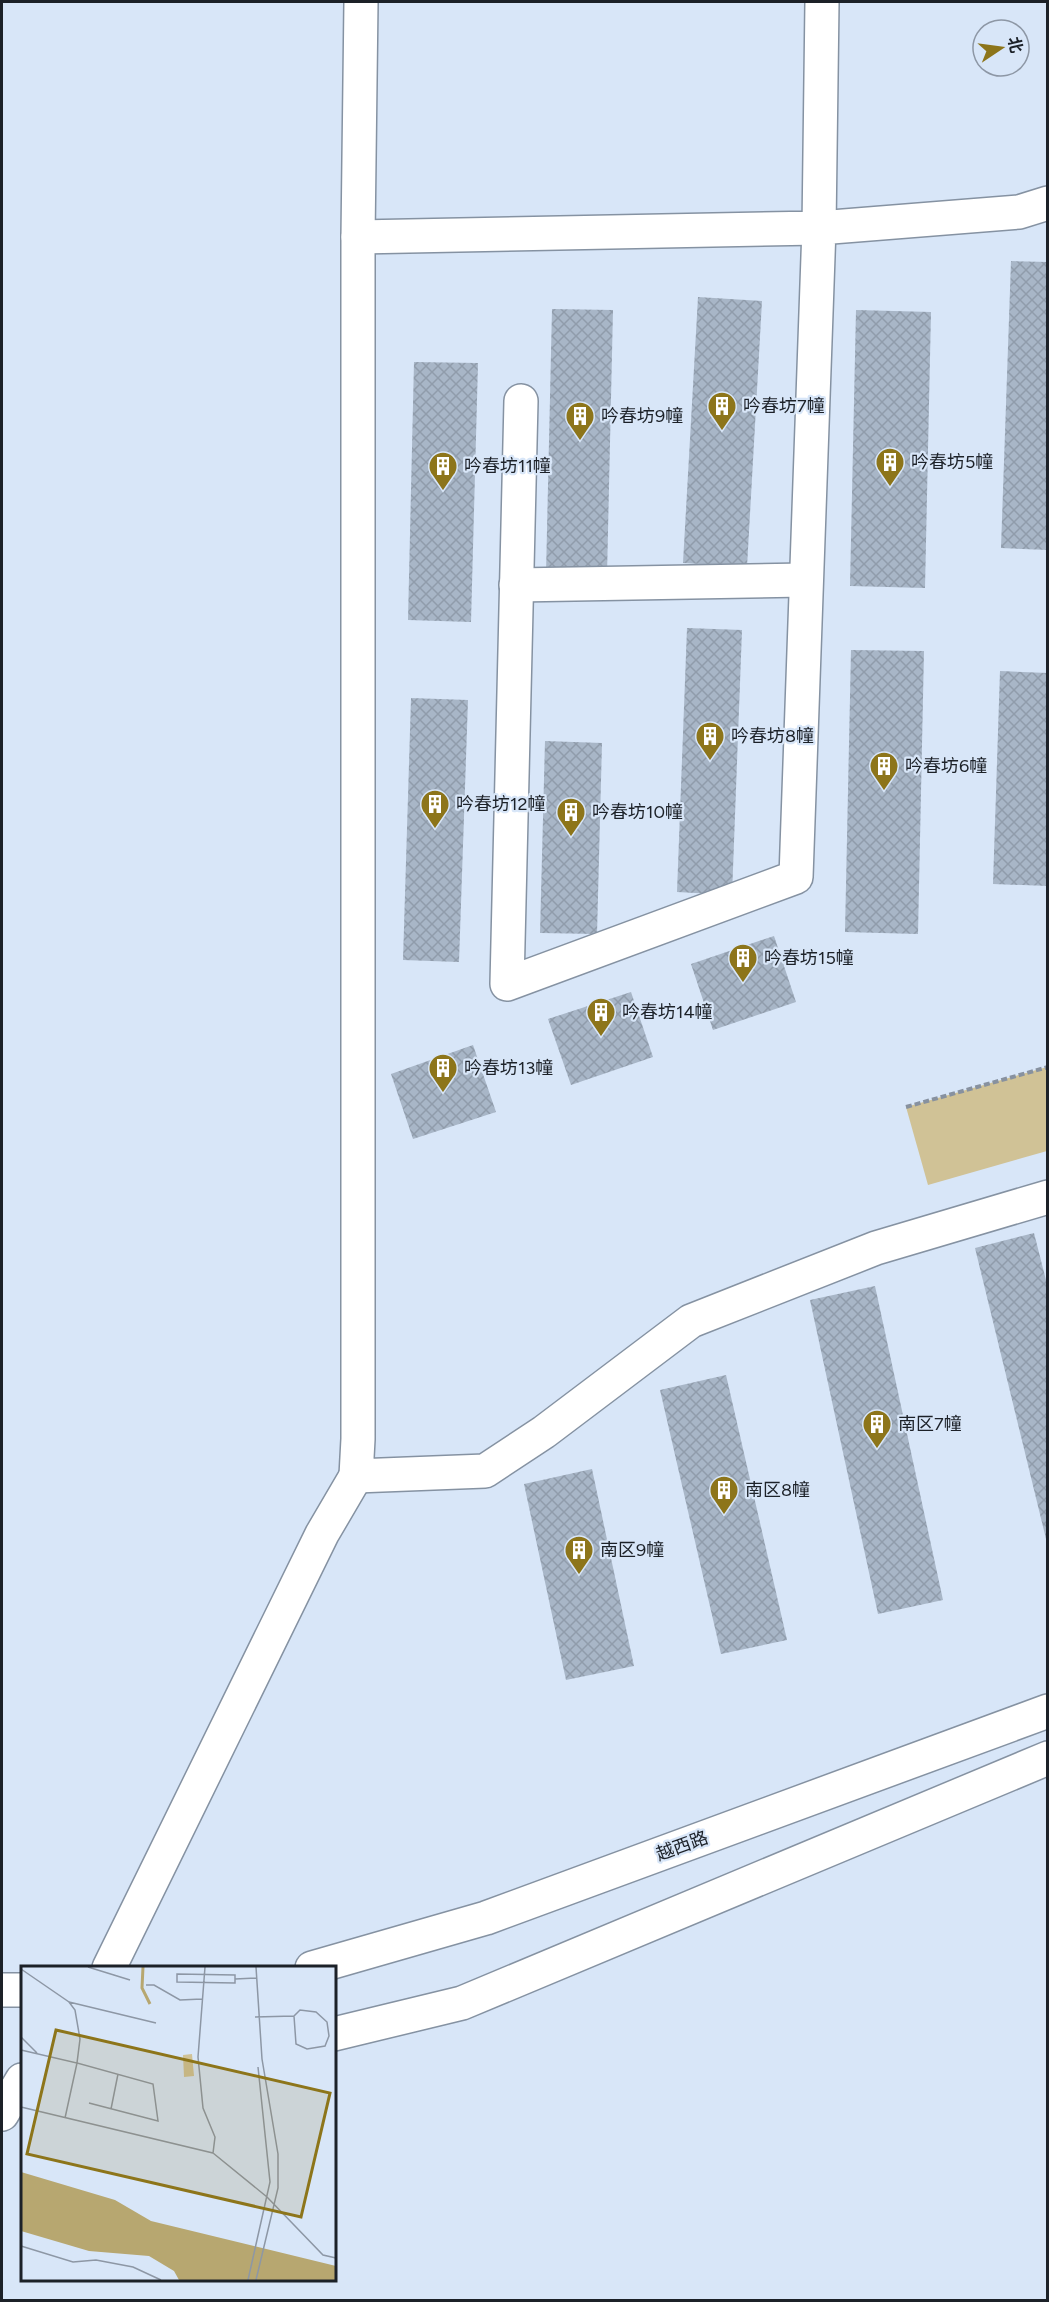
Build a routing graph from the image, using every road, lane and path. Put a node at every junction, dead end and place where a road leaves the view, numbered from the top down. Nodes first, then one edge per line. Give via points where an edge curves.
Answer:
1 (361, 2) edge
2 (822, 2) edge
3 (1047, 203) edge
4 (819, 228) junction
5 (358, 237) junction
6 (521, 401) dead end
7 (805, 580) junction
8 (516, 585) junction
9 (1047, 1067) edge
10 (906, 1107) dead end
11 (1047, 1197) edge
12 (356, 1476) junction
13 (1047, 1711) edge
14 (1047, 1758) edge
15 (111, 1966) edge
16 (319, 1966) edge
17 (2, 1990) edge
18 (21, 1990) edge
19 (336, 2034) edge
20 (2, 2065) edge
21 (21, 2065) edge
22 (21, 2082) edge
23 (2, 2114) edge

1 - 5 street
2 - 4 street
3 - 4 street via 1019,212
4 - 5 street
4 - 7 street
5 - 12 street
6 - 8 street
7 - 8 street
7 - 8 street via 796,877 507,984
9 - 10 path
11 - 12 street via 876,1248 692,1321 544,1432 485,1471
12 - 15 street via 322,1534
13 - 16 street, 越西路 via 486,1918
14 - 19 street via 462,2003
17 - 18 street
20 - 21 street
22 - 23 street

